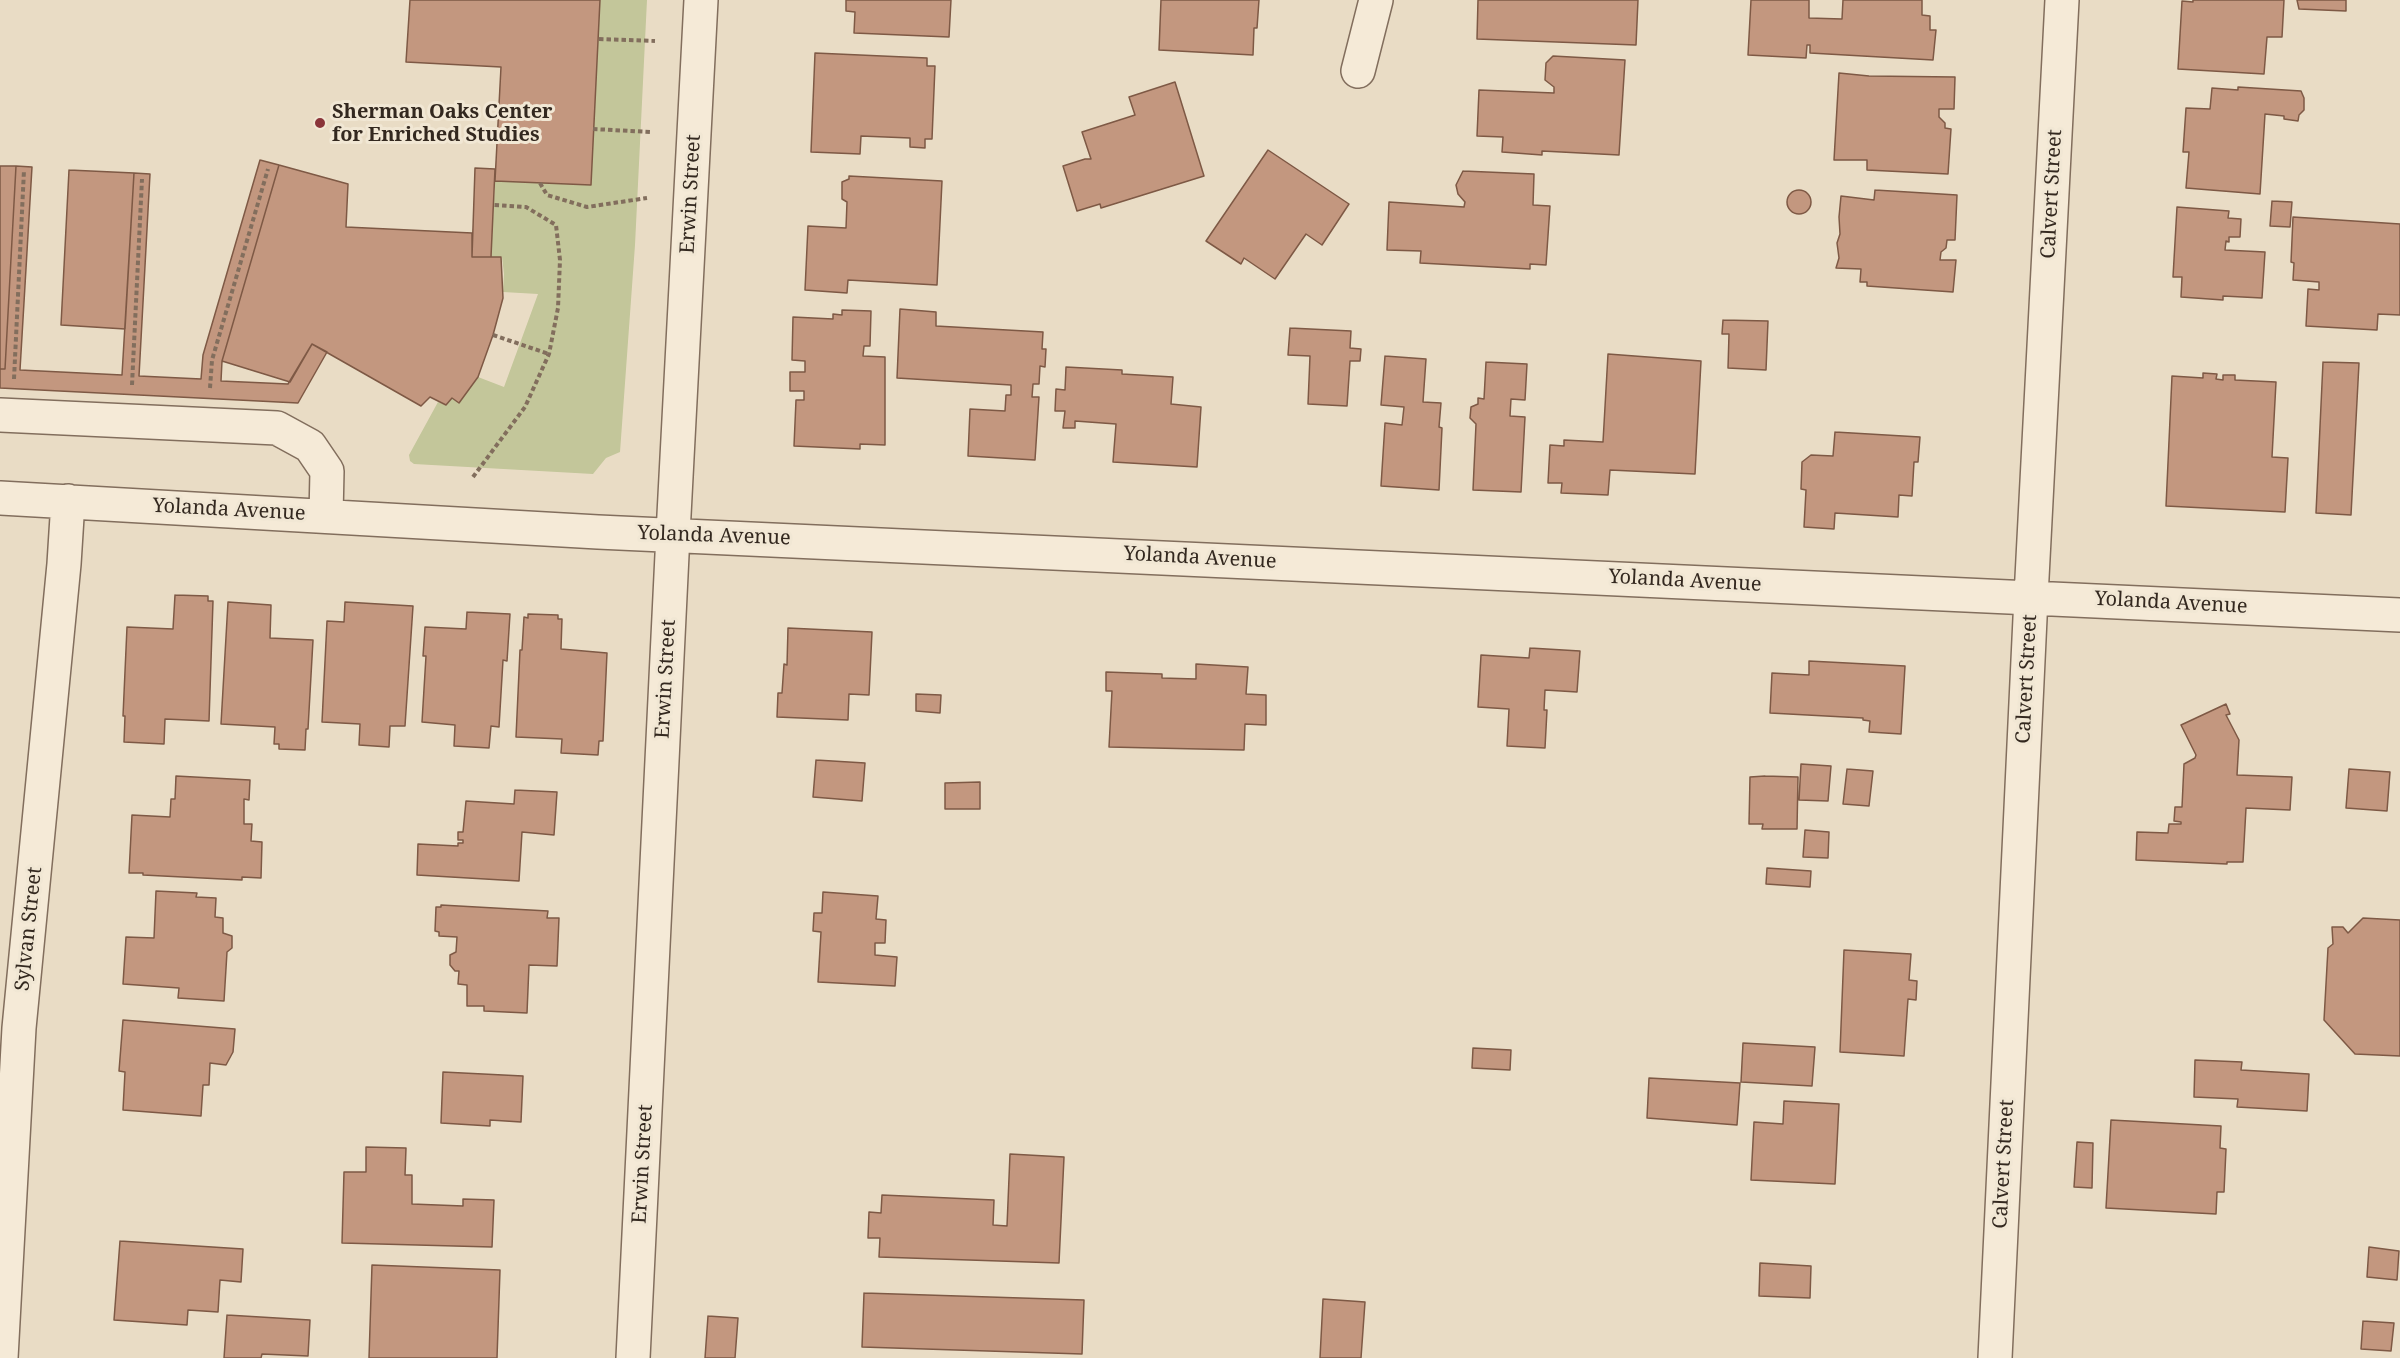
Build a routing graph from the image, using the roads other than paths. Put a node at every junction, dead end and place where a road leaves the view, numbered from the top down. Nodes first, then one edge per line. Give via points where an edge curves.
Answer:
1 (701, 0) edge
2 (1376, 0) edge
3 (2062, 0) edge
4 (1358, 71) dead end
5 (6, 415) edge
6 (0, 498) edge
7 (68, 501) junction
8 (326, 516) junction
9 (673, 534) junction
10 (2031, 597) junction
11 (2400, 615) edge
12 (10, 1028) edge
13 (1, 1358) edge
14 (633, 1358) edge
15 (1995, 1358) edge

1 - 9 street, Erwin Street
2 - 4 street
3 - 10 street, Calvert Street
5 - 8 street via 277,428 310,446 327,471
6 - 7 street, Yolanda Avenue
7 - 8 street, Yolanda Avenue
7 - 12 street, Sylvan Street via 63,576
8 - 9 street, Yolanda Avenue
9 - 10 street, Yolanda Avenue
9 - 14 street, Erwin Street
10 - 11 street, Yolanda Avenue
10 - 15 street, Calvert Street
12 - 13 street, Sylvan Street

